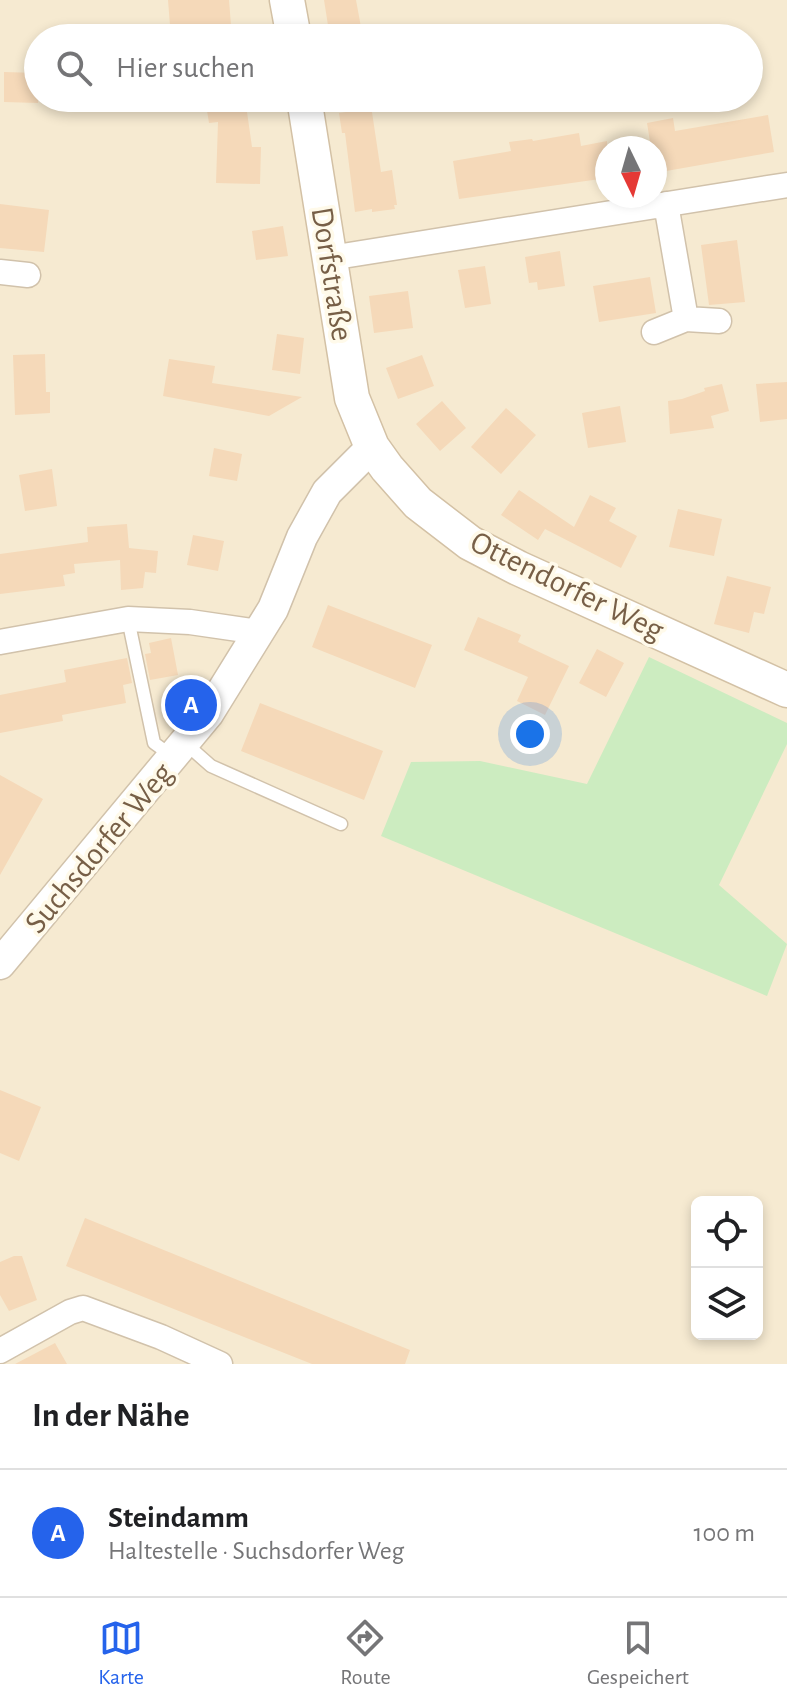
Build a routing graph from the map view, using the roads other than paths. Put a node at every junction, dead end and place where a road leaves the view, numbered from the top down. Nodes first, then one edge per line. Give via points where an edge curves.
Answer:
1 (287, 0) edge
2 (291, 24) edge
3 (306, 112) edge
4 (787, 185) edge
5 (667, 204) edge
6 (641, 208) edge
7 (667, 208) edge
8 (330, 258) junction
9 (0, 272) edge
10 (28, 275) dead end
11 (686, 319) junction
12 (719, 321) dead end
13 (654, 332) dead end
14 (372, 447) junction
15 (128, 619) junction
16 (259, 632) junction
17 (0, 642) edge
18 (787, 690) edge
19 (179, 750) junction
20 (341, 824) dead end
21 (0, 964) edge
22 (0, 1351) edge
23 (220, 1364) edge

1 - 2 main road
3 - 8 main road, Dorfstraße
4 - 5 street
6 - 8 street
7 - 11 street
8 - 14 main road, Dorfstraße via 352,398
9 - 10 street
11 - 12 street
11 - 13 street
14 - 16 street, Suchsdorfer Weg via 327,492
14 - 18 main road, Ottendorfer Weg via 418,503 470,543
15 - 16 street
15 - 17 street
15 - 19 lane via 154,743
16 - 19 street, Suchsdorfer Weg
19 - 20 lane
19 - 21 street, Suchsdorfer Weg
22 - 23 street via 83,1308

